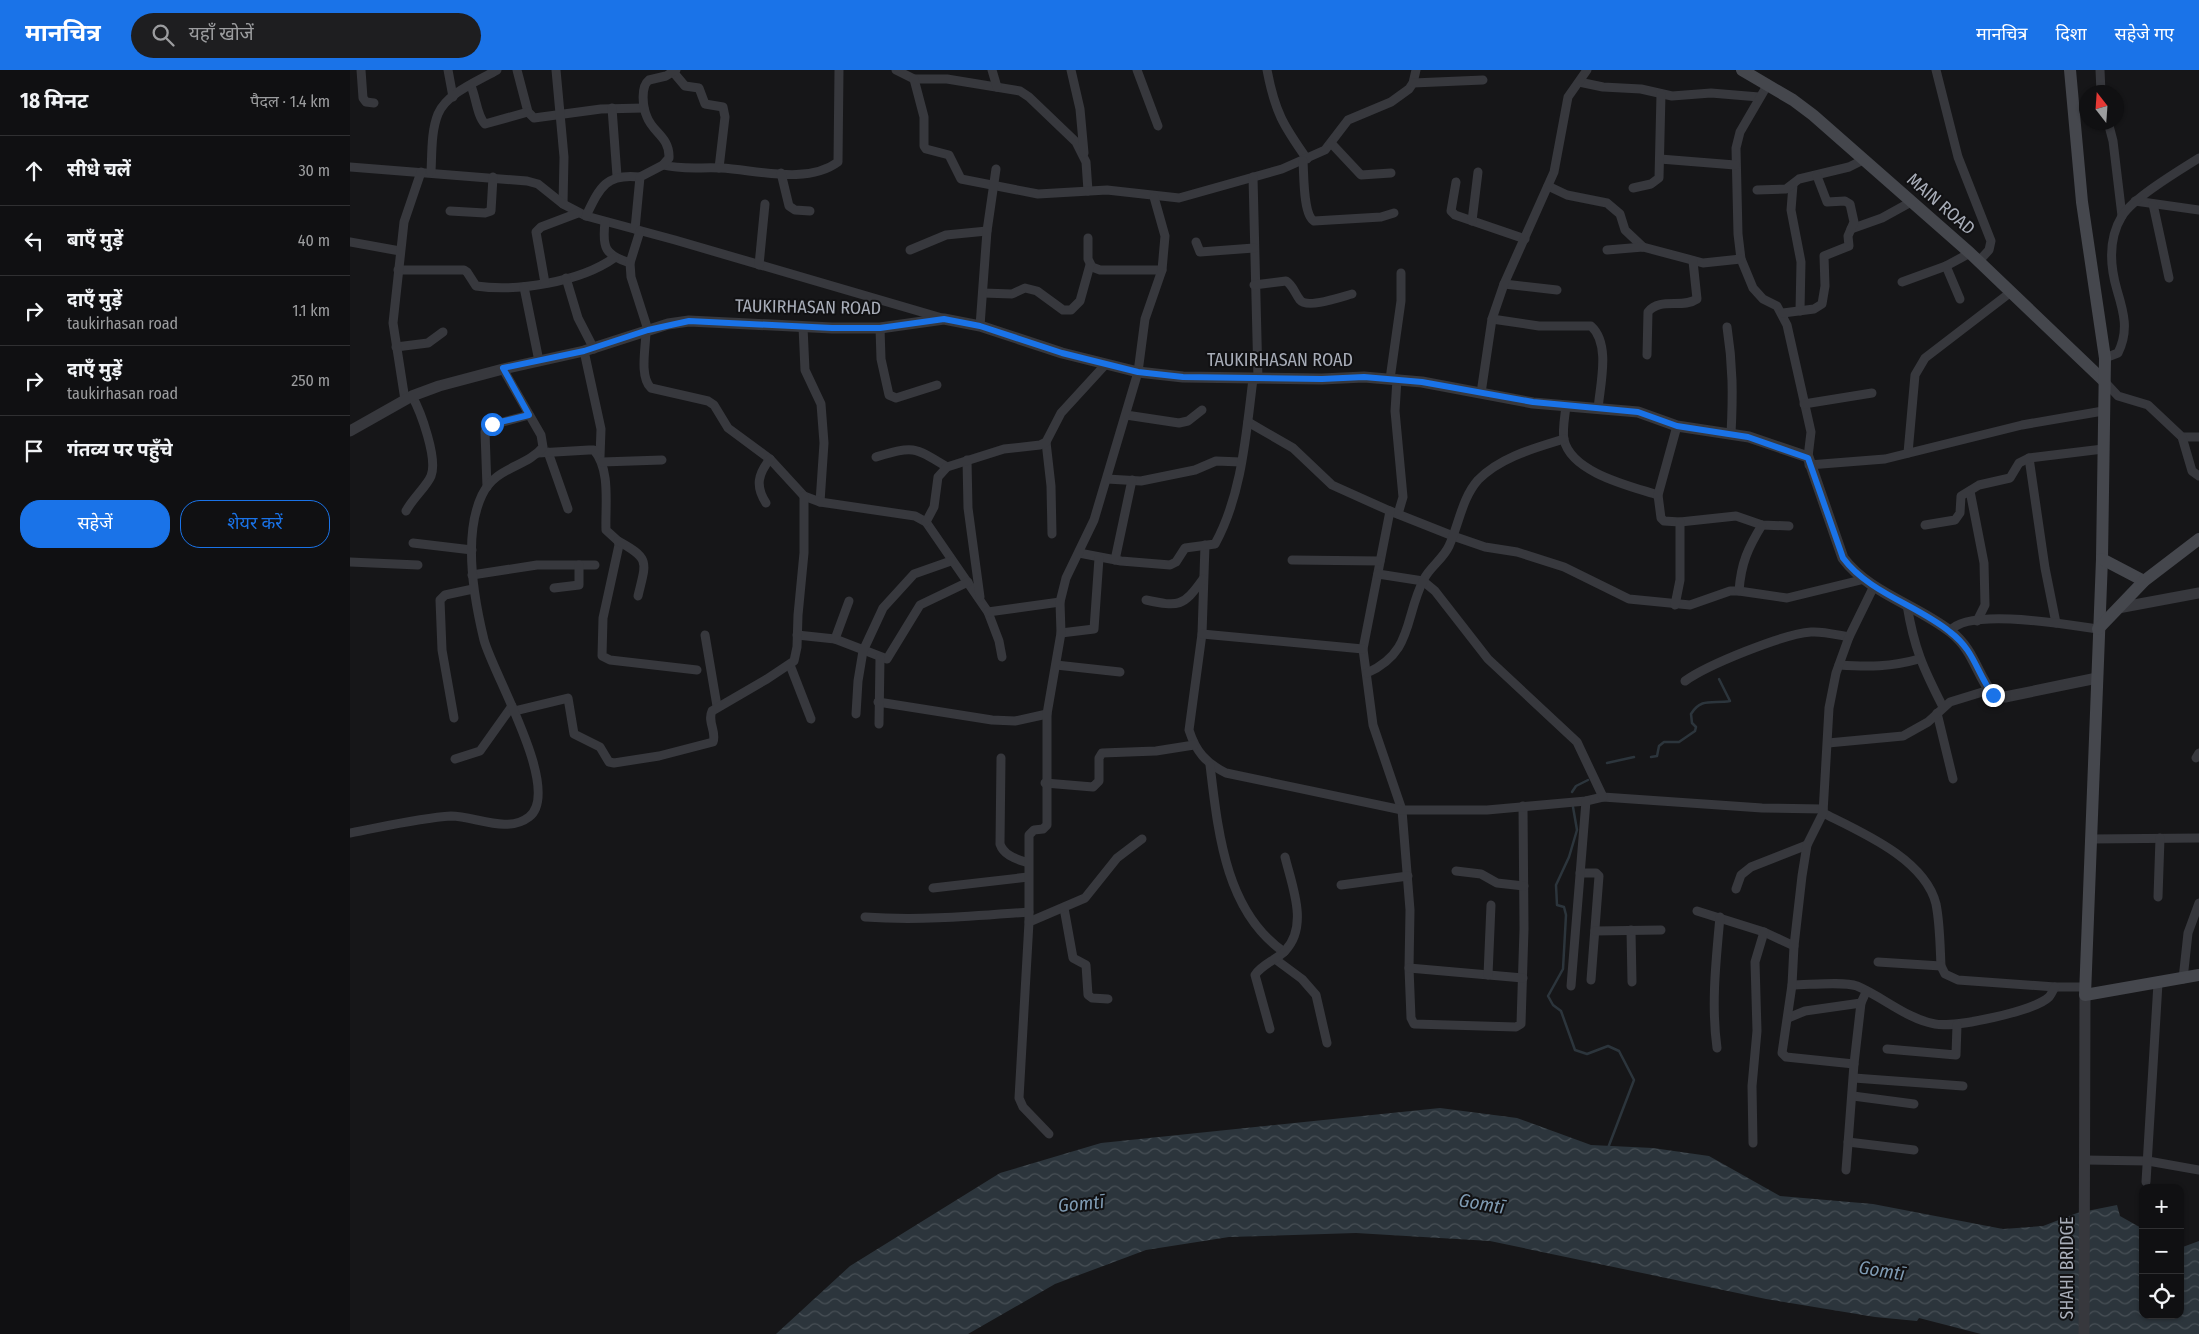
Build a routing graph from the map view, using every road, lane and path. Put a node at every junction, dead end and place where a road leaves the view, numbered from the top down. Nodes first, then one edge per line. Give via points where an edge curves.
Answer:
1 (362, 70) edge
2 (448, 70) edge
3 (497, 70) edge
4 (518, 70) edge
5 (556, 70) edge
6 (839, 70) edge
7 (896, 70) edge
8 (992, 70) edge
9 (1072, 70) edge
10 (1137, 70) edge
11 (1267, 70) edge
12 (1416, 70) edge
13 (1587, 70) edge
14 (1742, 70) edge
15 (1936, 70) edge
16 (2070, 70) edge
17 (2100, 70) edge
18 (675, 71) edge
19 (914, 78) junction
20 (1484, 80) dead end
21 (1579, 82) junction
22 (1413, 83) junction
23 (1768, 84) junction
24 (2101, 85) edge
25 (471, 86) junction
26 (997, 87) junction
27 (1661, 94) junction
28 (453, 97) junction
29 (1759, 97) junction
30 (374, 103) dead end
31 (612, 108) junction
32 (644, 108) junction
33 (528, 112) junction
34 (562, 116) junction
35 (1158, 126) dead end
36 (2110, 130) edge
37 (1331, 144) junction
38 (1085, 156) junction
39 (2199, 158) edge
40 (1660, 159) junction
41 (1305, 160) junction
42 (1863, 160) junction
43 (663, 165) junction
44 (1735, 165) junction
45 (350, 167) edge
46 (720, 168) junction
47 (996, 170) dead end
48 (421, 172) junction
49 (430, 172) junction
50 (1478, 172) dead end
51 (781, 173) junction
52 (1392, 173) dead end
53 (617, 176) junction
54 (1816, 176) junction
55 (493, 177) junction
56 (640, 177) junction
57 (1253, 177) junction
58 (1456, 182) dead end
59 (1793, 185) junction
60 (993, 186) junction
61 (1548, 186) junction
62 (1633, 188) dead end
63 (1757, 190) dead end
64 (1088, 191) junction
65 (1154, 197) junction
66 (1911, 202) junction
67 (2136, 202) junction
68 (563, 204) junction
69 (765, 204) dead end
70 (2153, 204) junction
71 (2199, 210) edge
72 (450, 211) dead end
73 (810, 211) dead end
74 (1394, 214) dead end
75 (582, 215) junction
76 (2122, 216) junction
77 (1472, 221) junction
78 (605, 222) junction
79 (1851, 229) junction
80 (637, 230) junction
81 (987, 232) junction
82 (1088, 238) dead end
83 (1525, 239) junction
84 (350, 242) edge
85 (1196, 242) dead end
86 (1643, 247) junction
87 (1254, 248) junction
88 (910, 250) dead end
89 (1607, 250) dead end
90 (400, 251) junction
91 (1975, 257) junction
92 (614, 258) junction
93 (1741, 259) junction
94 (1694, 261) junction
95 (630, 263) junction
96 (758, 265) junction
97 (1090, 265) junction
98 (1946, 266) junction
99 (398, 270) junction
100 (1162, 270) junction
101 (1401, 273) dead end
102 (566, 278) junction
103 (2169, 278) dead end
104 (545, 282) junction
105 (1902, 282) dead end
106 (1504, 284) junction
107 (1254, 285) junction
108 (524, 287) junction
109 (1557, 290) dead end
110 (2011, 292) junction
111 (983, 294) junction
112 (1352, 294) dead end
113 (1960, 299) dead end
114 (1800, 311) junction
115 (1783, 313) junction
116 (944, 319) junction
117 (1492, 319) junction
118 (980, 326) junction
119 (803, 327) junction
120 (880, 328) junction
121 (1727, 328) dead end
122 (647, 330) junction
123 (443, 332) dead end
124 (396, 346) junction
125 (589, 350) junction
126 (1648, 355) dead end
127 (2105, 358) junction
128 (539, 361) junction
129 (1105, 365) junction
130 (503, 368) junction
131 (1138, 372) junction
132 (1255, 379) junction
133 (1394, 379) junction
134 (2104, 381) junction
135 (937, 385) dead end
136 (1481, 393) junction
137 (1872, 393) dead end
138 (409, 398) junction
139 (1804, 404) junction
140 (1566, 406) junction
141 (1598, 408) junction
142 (1202, 410) dead end
143 (2103, 411) junction
144 (529, 415) junction
145 (1126, 415) junction
146 (1248, 422) junction
147 (1677, 426) junction
148 (350, 431) edge
149 (1731, 434) junction
150 (2182, 437) junction
151 (2199, 437) edge
152 (1564, 439) junction
153 (1046, 442) junction
154 (2103, 449) junction
155 (548, 452) junction
156 (538, 453) junction
157 (1908, 453) junction
158 (876, 457) dead end
159 (2029, 458) junction
160 (770, 459) junction
161 (601, 460) junction
162 (662, 460) dead end
163 (967, 460) junction
164 (1809, 461) junction
165 (1241, 462) junction
166 (947, 467) junction
167 (2199, 476) edge
168 (1106, 479) junction
169 (1132, 480) junction
170 (487, 487) junction
171 (1970, 491) junction
172 (1658, 495) junction
173 (804, 496) junction
174 (820, 502) junction
175 (766, 503) dead end
176 (568, 509) dead end
177 (406, 512) dead end
178 (1394, 513) junction
179 (926, 522) junction
180 (1680, 522) junction
181 (1762, 525) junction
182 (1925, 525) dead end
183 (1789, 526) dead end
184 (1052, 534) dead end
185 (1453, 536) junction
186 (2199, 539) edge
187 (618, 541) junction
188 (413, 543) dead end
189 (1205, 545) junction
190 (472, 550) junction
191 (1078, 553) junction
192 (1099, 558) junction
193 (2102, 559) junction
194 (1115, 560) junction
195 (1292, 560) dead end
196 (951, 561) junction
197 (1380, 561) junction
198 (350, 562) edge
199 (418, 565) dead end
200 (579, 565) junction
201 (596, 565) dead end
202 (1378, 574) junction
203 (472, 575) junction
204 (1425, 578) junction
205 (1203, 579) junction
206 (2144, 581) junction
207 (968, 582) junction
208 (1870, 583) junction
209 (554, 588) dead end
210 (474, 589) junction
211 (1739, 591) junction
212 (2199, 593) edge
213 (638, 596) dead end
214 (980, 600) junction
215 (1146, 600) dead end
216 (849, 601) dead end
217 (1060, 602) junction
218 (1675, 605) junction
219 (1907, 605) junction
220 (2118, 608) junction
221 (988, 612) junction
222 (1977, 621) junction
223 (2056, 623) junction
224 (2098, 628) junction
225 (1950, 631) junction
226 (1060, 633) junction
227 (1202, 634) junction
228 (705, 635) dead end
229 (797, 635) junction
230 (1849, 636) junction
231 (835, 639) junction
232 (1363, 649) junction
233 (863, 651) junction
234 (1002, 657) dead end
235 (880, 658) junction
236 (1919, 659) junction
237 (1056, 665) junction
238 (1839, 665) junction
239 (790, 666) junction
240 (697, 670) dead end
241 (1120, 672) dead end
242 (1367, 673) junction
243 (2097, 678) junction
244 (1685, 681) dead end
245 (1989, 690) junction
246 (878, 702) junction
247 (717, 706) junction
248 (513, 709) junction
249 (1940, 710) junction
250 (856, 714) dead end
251 (1047, 714) junction
252 (454, 718) dead end
253 (812, 719) dead end
254 (878, 724) dead end
255 (1828, 743) junction
256 (1194, 745) junction
257 (1001, 758) dead end
258 (455, 759) dead end
259 (1210, 765) junction
260 (1953, 779) dead end
261 (1045, 783) junction
262 (1603, 797) junction
263 (1586, 801) junction
264 (1523, 806) junction
265 (1402, 810) junction
266 (1823, 811) junction
267 (350, 833) edge
268 (2160, 838) junction
269 (2199, 838) edge
270 (1142, 839) dead end
271 (2092, 839) junction
272 (1807, 845) junction
273 (1285, 857) dead end
274 (1028, 863) junction
275 (1456, 871) dead end
276 (1580, 873) junction
277 (1408, 876) junction
278 (1028, 877) junction
279 (1341, 885) dead end
280 (1524, 886) junction
281 (934, 888) dead end
282 (1736, 889) dead end
283 (2158, 897) dead end
284 (2199, 903) edge
285 (1491, 905) dead end
286 (1064, 908) junction
287 (1697, 911) dead end
288 (1029, 912) junction
289 (865, 917) dead end
290 (1720, 917) junction
291 (1029, 922) junction
292 (1631, 930) junction
293 (1661, 930) dead end
294 (1595, 931) junction
295 (1764, 932) junction
296 (1794, 946) junction
297 (1284, 952) junction
298 (1275, 959) junction
299 (1878, 962) dead end
300 (1941, 966) junction
301 (1409, 968) junction
302 (1488, 975) junction
303 (2199, 975) edge
304 (1522, 978) junction
305 (2183, 979) junction
306 (1591, 980) dead end
307 (1632, 982) dead end
308 (2158, 983) junction
309 (1792, 985) junction
310 (1571, 986) dead end
311 (2055, 987) junction
312 (2085, 991) junction
313 (1866, 992) junction
314 (1108, 999) dead end
315 (1861, 1003) junction
316 (1788, 1018) junction
317 (1957, 1025) junction
318 (1270, 1029) dead end
319 (1327, 1043) dead end
320 (1717, 1048) dead end
321 (1887, 1049) dead end
322 (1854, 1064) junction
323 (1854, 1078) junction
324 (1963, 1086) dead end
325 (1853, 1096) junction
326 (1914, 1104) dead end
327 (1050, 1134) dead end
328 (1753, 1142) dead end
329 (1848, 1142) junction
330 (1914, 1150) dead end
331 (2085, 1160) junction
332 (2148, 1161) junction
333 (1846, 1170) dead end
334 (2199, 1170) edge
335 (2146, 1182) dead end
336 (2084, 1334) edge

1 - 30 street via 363,98
2 - 28 street
3 - 25 street
4 - 33 street
5 - 34 street
6 - 51 street via 838,162 823,170
7 - 19 street
8 - 26 street
9 - 38 street
10 - 35 street
11 - 41 street via 1273,102 1282,124
12 - 22 street
13 - 21 street
14 - 23 main road, MAIN ROAD
15 - 91 street via 1958,157 1991,241 1989,250
16 - 127 main road via 2082,202
17 - 24 street
18 - 32 street via 645,83
18 - 46 street via 685,86 699,88 704,104 723,106 726,117
19 - 26 street via 947,78
19 - 60 street via 924,117 926,149 949,155 960,179
20 - 22 street
21 - 27 street
21 - 61 street via 1568,97 1560,148
22 - 37 street via 1391,102 1348,120
23 - 29 street
23 - 42 main road, MAIN ROAD via 1813,115
25 - 28 street
25 - 33 street via 481,120 486,124
26 - 38 street via 1029,96 1076,142
27 - 29 street via 1711,93
27 - 40 street
28 - 49 street via 437,116
29 - 44 street via 1740,132
31 - 32 street
31 - 34 street
31 - 53 street
32 - 43 street via 669,152 669,158
33 - 34 street via 538,119
34 - 68 street
36 - 76 street
37 - 41 street
37 - 52 street via 1361,175
38 - 64 street
39 - 67 street
40 - 44 street
40 - 62 street via 1656,181
41 - 57 street
41 - 74 street via 1307,211 1311,219
42 - 54 street via 1849,168
42 - 66 main road, MAIN ROAD
43 - 46 street
43 - 56 street
44 - 93 street
45 - 48 street
46 - 51 street
47 - 60 street
48 - 49 street
48 - 90 street via 404,222
49 - 55 street
50 - 77 street
51 - 73 street via 789,206 795,210
53 - 56 street
53 - 75 street via 608,181
54 - 59 street via 1799,179
54 - 79 street via 1827,202 1848,202 1854,222
55 - 68 street via 538,184
55 - 72 street via 492,211
56 - 80 street
57 - 65 street via 1179,198
57 - 87 street
58 - 77 street via 1451,211
59 - 63 street via 1786,189
59 - 114 street via 1791,210 1801,262
60 - 64 street via 1038,194
60 - 81 street
61 - 83 street
61 - 86 street via 1567,195 1607,203 1620,214 1625,230
64 - 65 street via 1107,190
65 - 100 street via 1165,236
66 - 79 street via 1882,218
66 - 91 main road, MAIN ROAD
67 - 70 street
67 - 76 street
68 - 75 street
69 - 96 street
70 - 71 street
70 - 103 street
75 - 78 street
75 - 104 street via 541,227 536,232
76 - 127 street via 2112,245 2111,262 2126,332 2118,353
77 - 83 street
78 - 80 street
78 - 92 street via 604,246
79 - 114 street via 1848,248 1828,252 1824,256 1822,304
80 - 95 street
80 - 96 street
81 - 88 street via 946,235
81 - 111 street
82 - 97 street
83 - 106 street
84 - 90 street
85 - 87 street via 1200,252
86 - 89 street
86 - 94 street
87 - 107 street
90 - 99 street
91 - 98 street
91 - 110 main road, MAIN ROAD
92 - 95 street
92 - 102 street via 592,270
93 - 94 street via 1714,263
93 - 115 street via 1756,294
94 - 126 street via 1697,299 1651,308 1648,312
95 - 122 street
96 - 116 street
97 - 100 street via 1100,270
97 - 111 street via 1080,300 1071,310 1063,310 1037,291 1025,288 1012,294
98 - 105 street
98 - 113 street
99 - 108 street via 464,270 476,286 497,289
99 - 124 street via 393,323
100 - 131 street via 1145,319
101 - 133 street
102 - 104 street
102 - 125 street
104 - 108 street
106 - 109 street
106 - 117 street
107 - 112 street via 1286,282 1300,301 1308,305
107 - 132 street
108 - 128 street
110 - 134 main road, MAIN ROAD
110 - 157 street via 1926,358 1919,367 1915,375
111 - 118 street
114 - 115 street
115 - 139 street
116 - 118 street, TAUKIRHASAN ROAD
116 - 120 street, TAUKIRHASAN ROAD
117 - 136 street
117 - 141 street via 1539,326 1592,326 1601,341
118 - 129 street, TAUKIRHASAN ROAD
119 - 120 street, TAUKIRHASAN ROAD
119 - 122 street, TAUKIRHASAN ROAD via 689,321
119 - 174 street via 806,370 821,404 824,444
120 - 135 street via 881,359 889,395 896,398
121 - 149 street via 1733,365
122 - 125 street, TAUKIRHASAN ROAD
122 - 160 street via 647,384 651,388 708,401 728,428
123 - 124 street via 428,343
124 - 138 street
125 - 128 street, TAUKIRHASAN ROAD
125 - 161 street via 601,429
127 - 134 main road
128 - 130 street, TAUKIRHASAN ROAD
129 - 131 street, TAUKIRHASAN ROAD
129 - 153 street via 1061,412
130 - 138 street, TAUKIRHASAN ROAD
130 - 144 street
131 - 132 street, TAUKIRHASAN ROAD
131 - 145 street
132 - 133 street, TAUKIRHASAN ROAD
132 - 146 street
133 - 136 street, TAUKIRHASAN ROAD
133 - 178 street via 1403,497
134 - 143 main road
134 - 150 street via 2118,396 2148,405
136 - 140 street, TAUKIRHASAN ROAD
137 - 139 street
138 - 148 street, TAUKIRHASAN ROAD
138 - 177 street via 426,428 432,469 429,480
139 - 164 street via 1811,432
140 - 141 street, TAUKIRHASAN ROAD
140 - 152 street
141 - 147 street, TAUKIRHASAN ROAD via 1638,412
142 - 145 street via 1188,421 1179,423
143 - 154 main road
143 - 157 street via 2022,425
144 - 156 street via 544,443
144 - 170 street via 488,426 485,432
145 - 168 street
146 - 165 street
146 - 178 street via 1293,448 1332,485
147 - 149 street, TAUKIRHASAN ROAD
147 - 172 street
149 - 164 street, TAUKIRHASAN ROAD via 1748,437
150 - 151 street
150 - 167 street via 2192,471
152 - 172 street via 1572,455 1587,468
152 - 185 street via 1513,456 1480,478 1469,492
153 - 163 street via 1004,449
153 - 184 street via 1052,486
154 - 159 street
154 - 193 main road
155 - 156 street
155 - 161 street via 594,450
155 - 176 street
156 - 170 street via 497,475
157 - 164 street via 1885,459
158 - 166 street via 909,448 920,450
159 - 171 street via 2019,463 2010,478 1979,485
159 - 223 street
160 - 173 street
160 - 175 street via 762,469 758,488
161 - 162 street
161 - 187 street via 606,530
163 - 166 street
163 - 214 street via 968,508
164 - 208 street via 1843,558
165 - 169 street via 1216,461 1166,477
165 - 189 street via 1224,528 1215,544
166 - 179 street via 938,477 934,507
168 - 169 street
168 - 191 street via 1094,520
169 - 194 street
170 - 190 street via 477,511
171 - 182 street via 1961,496 1960,513 1955,520
171 - 222 street via 1984,563 1985,606
172 - 180 street via 1660,518
173 - 174 street
173 - 229 street via 804,553
174 - 179 street via 915,516
178 - 185 street
178 - 197 street
179 - 196 street
180 - 181 street via 1736,516
180 - 218 street via 1680,580
181 - 183 street
181 - 211 street via 1741,568
185 - 204 street
185 - 218 street via 1564,567 1629,599
186 - 206 main road
187 - 213 street via 643,558 644,570
187 - 240 street via 603,618 602,656 610,660
188 - 190 street
189 - 194 street via 1185,548 1176,562 1170,565
189 - 205 street
190 - 203 street
191 - 192 street
191 - 217 street via 1066,578
192 - 194 street
192 - 226 street via 1094,629
193 - 206 main road
193 - 224 main road
195 - 197 street
196 - 207 street
196 - 233 street via 906,580 883,608
197 - 202 street
198 - 199 street
200 - 201 street
200 - 203 street via 528,566
200 - 209 street via 579,585
202 - 204 street
202 - 232 street
203 - 210 street
204 - 242 street via 1401,642 1389,662
204 - 262 street via 1493,665 1577,742
205 - 215 street via 1190,598 1178,605
205 - 227 street
206 - 220 main road
207 - 214 street
207 - 235 street via 920,605 889,657
208 - 211 street via 1787,598
208 - 219 street
208 - 230 street
210 - 248 street via 490,659
210 - 252 street via 445,595 440,600 442,650
211 - 218 street via 1690,605
212 - 220 street
214 - 221 street
216 - 231 street
217 - 221 street
217 - 226 street
219 - 225 street
219 - 236 street
220 - 224 main road
221 - 234 street
222 - 223 street via 2017,618
222 - 225 street via 1961,622
223 - 224 street
224 - 243 main road
225 - 245 street via 1969,650
226 - 237 street
227 - 232 street
227 - 256 street via 1190,714 1189,730
228 - 247 street
229 - 231 street
229 - 239 street via 796,656
230 - 238 street
230 - 244 street via 1811,632 1786,637 1710,666
231 - 233 street
232 - 242 street
233 - 235 street
233 - 250 street
235 - 246 street
236 - 238 street via 1878,668
236 - 249 street
237 - 241 street
237 - 251 street
238 - 255 street via 1830,708
239 - 247 street
239 - 253 street
242 - 265 street via 1373,725
243 - 245 street via 2005,697 1993,695
243 - 271 main road
245 - 249 street
246 - 251 street via 992,720 1015,721
246 - 254 street
247 - 248 street via 709,716 715,738 713,742 614,764 609,762 600,747 574,734 568,698
248 - 258 street via 480,751
248 - 267 street via 537,776 537,804 528,818 498,824 451,816
249 - 255 street via 1922,727 1903,736
249 - 260 street
251 - 261 street
255 - 266 street
256 - 259 street
256 - 261 street via 1156,752 1102,753 1099,758 1100,782 1093,787
257 - 274 street via 1000,844 1009,855
259 - 265 street via 1226,773
259 - 297 street via 1217,818 1238,898 1263,936
261 - 274 street via 1047,825 1030,832
262 - 263 street
262 - 266 street
263 - 264 street
263 - 276 street
264 - 265 street via 1459,811
264 - 280 street
265 - 277 street
266 - 272 street
266 - 300 street via 1892,852 1913,867 1928,886 1936,903
268 - 269 street
268 - 271 street
268 - 283 street
270 - 286 street via 1117,858 1085,898
271 - 312 main road
272 - 282 street via 1751,867 1741,875
272 - 296 street
273 - 297 street via 1297,913 1294,938
274 - 278 street
275 - 280 street
276 - 294 street via 1599,876
276 - 310 street
277 - 279 street
277 - 301 street
278 - 281 street
278 - 288 street
280 - 304 street
284 - 305 street via 2188,933
285 - 302 street
286 - 291 street
286 - 314 street via 1073,958 1086,965 1088,995
287 - 290 street
288 - 289 street via 940,919
288 - 291 street
290 - 295 street
290 - 320 street via 1715,967 1714,1030
291 - 327 street via 1019,1098
292 - 293 street
292 - 294 street
292 - 307 street
294 - 306 street
295 - 296 street
295 - 328 street via 1755,962 1757,1032 1752,1086
296 - 309 street
297 - 298 street
298 - 318 street via 1255,975
298 - 319 street via 1302,979 1316,996
299 - 300 street
300 - 311 street via 1945,974 1958,980
301 - 302 street
301 - 304 street via 1411,1018 1420,1026 1520,1025
302 - 304 street
303 - 305 main road
305 - 308 main road
308 - 312 main road
308 - 332 street
309 - 313 street via 1849,985
309 - 316 street
311 - 312 street
311 - 317 street via 2040,1003
312 - 331 street, SHAHI BRIDGE
313 - 315 street
313 - 317 street via 1935,1024
315 - 316 street via 1805,1011
315 - 322 street
316 - 322 street via 1783,1055
317 - 321 street via 1956,1055
322 - 323 street
323 - 324 street
323 - 325 street
325 - 326 street
325 - 329 street
329 - 330 street
329 - 333 street
331 - 332 street
331 - 336 street, SHAHI BRIDGE
332 - 334 street
332 - 335 street

